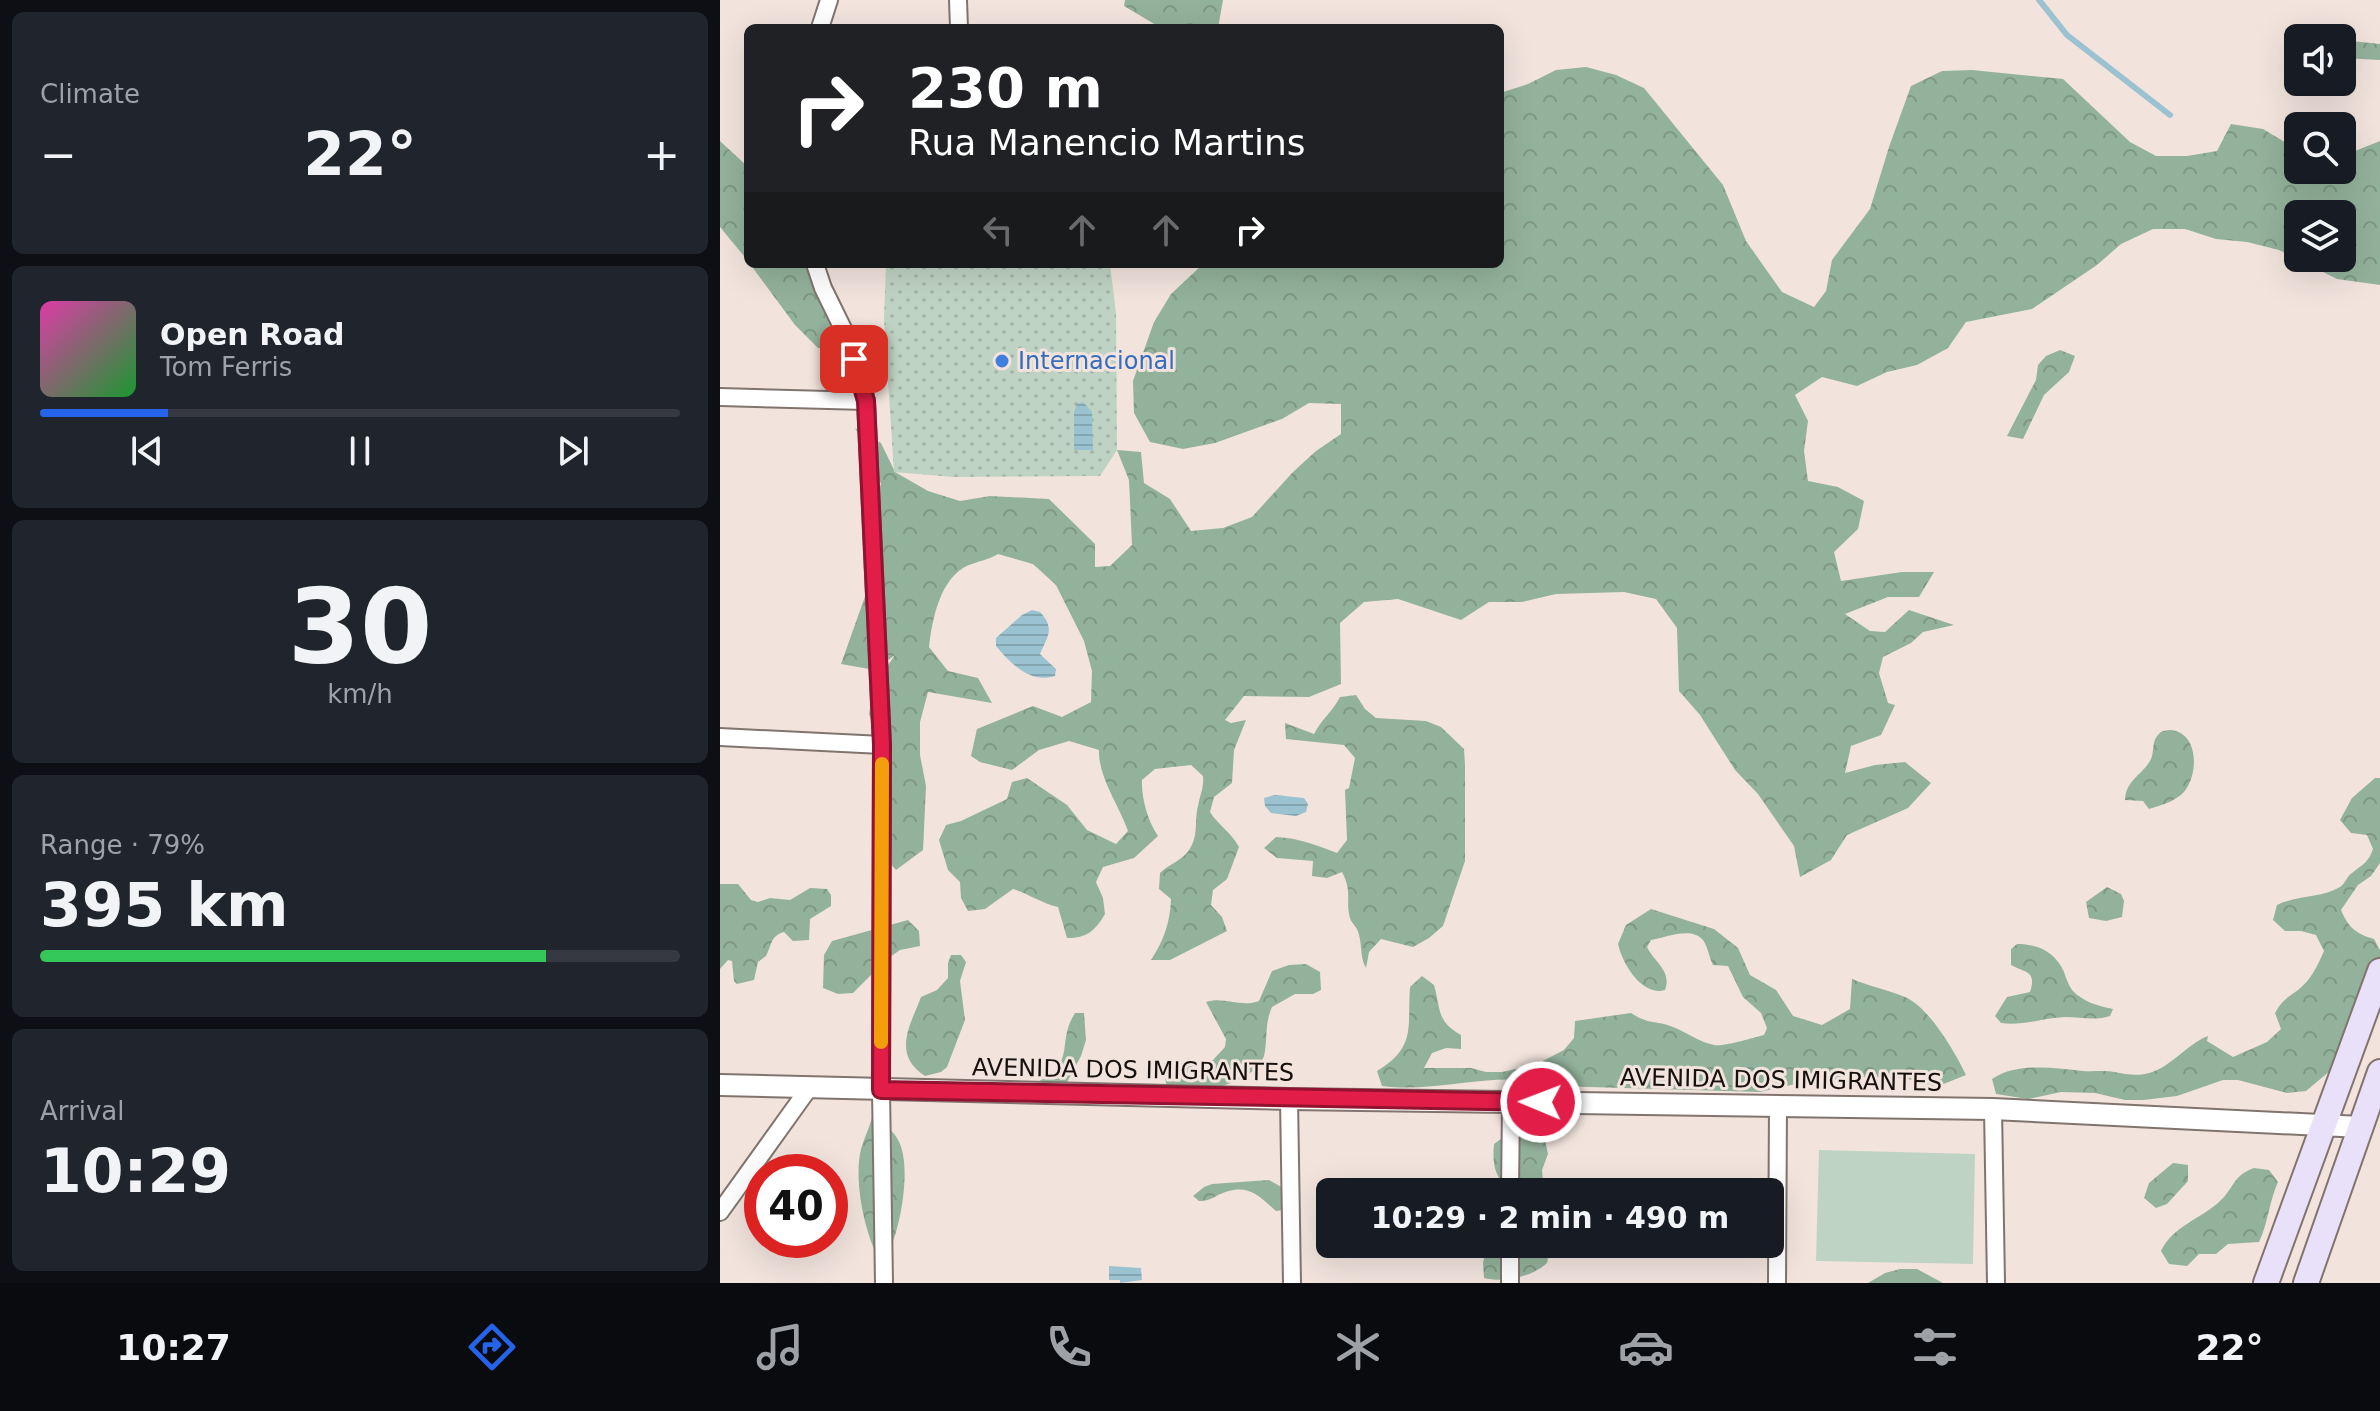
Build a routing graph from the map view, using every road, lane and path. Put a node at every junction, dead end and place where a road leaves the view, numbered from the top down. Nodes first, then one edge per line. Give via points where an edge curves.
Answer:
1 (830, 0) edge
2 (958, 0) edge
3 (821, 24) edge
4 (832, 24) edge
5 (959, 24) edge
6 (816, 268) edge
7 (720, 397) edge
8 (866, 401) junction
9 (720, 737) edge
10 (882, 745) junction
11 (2380, 971) edge
12 (2380, 1072) edge
13 (720, 1085) edge
14 (809, 1088) junction
15 (881, 1090) junction
16 (1289, 1099) junction
17 (1511, 1102) junction
18 (1778, 1106) junction
19 (1993, 1109) junction
20 (2325, 1125) junction
21 (2361, 1127) junction
22 (1510, 1178) edge
23 (720, 1212) edge
24 (1510, 1258) edge
25 (884, 1283) edge
26 (1292, 1283) edge
27 (1510, 1283) edge
28 (1777, 1283) edge
29 (1996, 1283) edge
30 (2266, 1283) edge
31 (2306, 1283) edge

1 - 3 street
1 - 4 street
2 - 5 street
6 - 8 street via 848,339
7 - 8 street
8 - 10 street
9 - 10 street
10 - 15 street
11 - 20 main road
12 - 21 main road
13 - 14 street, AVENIDA DOS IMIGRANTES
14 - 15 street, AVENIDA DOS IMIGRANTES
14 - 23 street
15 - 16 street, AVENIDA DOS IMIGRANTES
15 - 25 street
16 - 17 street, AVENIDA DOS IMIGRANTES
16 - 26 street
17 - 18 street, AVENIDA DOS IMIGRANTES
17 - 22 street
18 - 19 street, AVENIDA DOS IMIGRANTES
18 - 28 street
19 - 20 street, AVENIDA DOS IMIGRANTES
19 - 29 street
20 - 21 street, AVENIDA DOS IMIGRANTES
20 - 30 main road
21 - 31 main road
24 - 27 street

